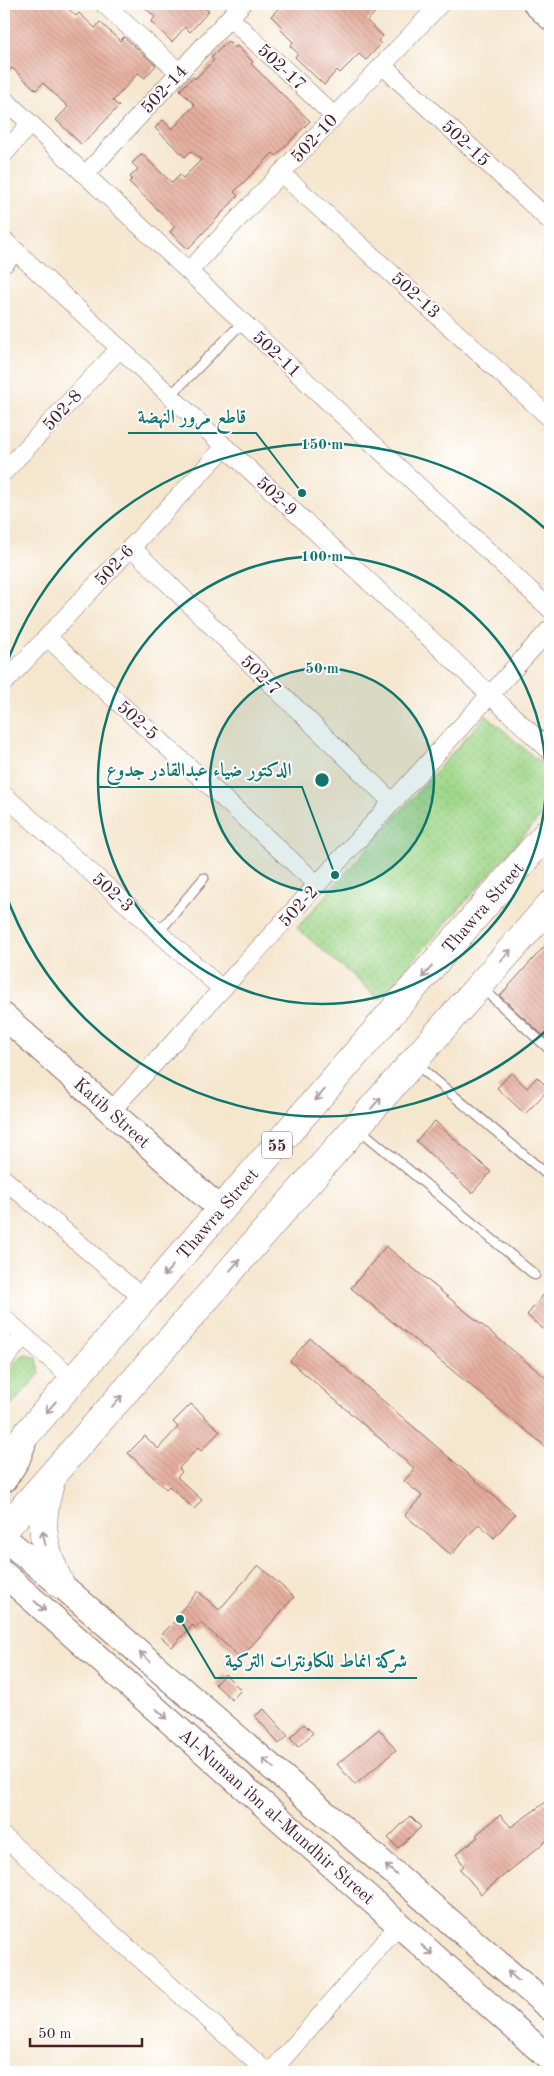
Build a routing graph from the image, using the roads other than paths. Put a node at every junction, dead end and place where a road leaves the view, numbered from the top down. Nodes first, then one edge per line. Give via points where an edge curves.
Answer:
1 (104, 4) edge
2 (242, 4) edge
3 (440, 4) edge
4 (536, 4) edge
5 (550, 17) edge
6 (230, 18) junction
7 (382, 65) junction
8 (179, 72) junction
9 (4, 99) edge
10 (334, 116) junction
11 (30, 124) junction
12 (4, 154) edge
13 (281, 173) junction
14 (85, 175) junction
15 (550, 221) edge
16 (10, 246) edge
17 (4, 264) edge
18 (189, 272) junction
19 (243, 322) junction
20 (120, 348) junction
21 (170, 396) junction
22 (550, 418) edge
23 (225, 447) junction
24 (4, 472) edge
25 (131, 547) junction
26 (550, 609) edge
27 (550, 629) edge
28 (47, 637) junction
29 (4, 683) edge
30 (490, 695) junction
31 (550, 751) edge
32 (4, 795) edge
33 (392, 802) junction
34 (550, 830) edge
35 (204, 878) dead end
36 (317, 884) junction
37 (550, 905) edge
38 (158, 933) junction
39 (479, 985) junction
40 (222, 989) junction
41 (4, 1016) edge
42 (550, 1050) edge
43 (413, 1061) junction
44 (110, 1112) junction
45 (356, 1126) junction
46 (550, 1176) edge
47 (4, 1179) edge
48 (221, 1210) junction
49 (534, 1275) dead end
50 (144, 1299) junction
51 (4, 1318) edge
52 (24, 1336) junction
53 (4, 1360) edge
54 (74, 1380) junction
55 (25, 1436) junction
56 (4, 1460) edge
57 (52, 1475) junction
58 (4, 1480) edge
59 (4, 1530) edge
60 (4, 1538) edge
61 (4, 1574) edge
62 (60, 1584) junction
63 (4, 1837) edge
64 (423, 1898) junction
65 (399, 1925) junction
66 (550, 2008) edge
67 (550, 2059) edge
68 (266, 2072) edge
69 (271, 2072) edge

1 - 8 street
2 - 6 street, 502-14
3 - 7 street, 502-10
4 - 5 street
6 - 8 street, 502-14
6 - 10 street, 502-17
7 - 10 street, 502-10
7 - 15 street, 502-15
8 - 14 street, 502-14
9 - 11 street, 502-11
10 - 13 street, 502-10
11 - 12 street
11 - 14 street, 502-11
13 - 18 street, 502-10
13 - 22 street, 502-13
14 - 18 street, 502-11
16 - 17 street
16 - 20 street, 502-9
18 - 19 street, 502-11
19 - 21 lane
19 - 26 street, 502-11
20 - 21 street, 502-9
20 - 24 street, 502-8
21 - 23 street, 502-9
23 - 25 street, 502-6
23 - 30 street, 502-9
25 - 28 street, 502-6
25 - 33 street, 502-7
27 - 30 street, 502-2
28 - 29 street, 502-6
28 - 36 street, 502-5
30 - 31 street, 502-9
30 - 33 street, 502-2
32 - 38 street, 502-3
33 - 36 street, 502-2
34 -> 48 main road, Thawra Street / 55
35 - 38 lane
36 - 40 street, 502-2
39 -> 37 main road
38 - 40 street, 502-3
39 - 42 lane
39 - 43 main road
40 - 44 street, 502-2
41 - 44 street, Katib Street
45 -> 43 main road
43 - 46 lane
44 - 48 street, Katib Street
45 - 49 lane
57 -> 45 main road
47 - 50 street
48 -> 50 main road, Thawra Street / 55
50 - 54 main road, Thawra Street / 55
51 - 52 street
52 - 53 street
52 - 54 street
54 -> 55 main road, Thawra Street / 55
55 - 56 main road, Thawra Street / 55
55 - 58 street via 17,1460
57 - 59 main road
62 -> 57 main road via 48,1558 43,1530 44,1502
60 - 62 street, Al-Numan ibn al-Mundhir Street
61 -> 65 street, Al-Numan ibn al-Mundhir Street
64 -> 62 street, Al-Numan ibn al-Mundhir Street
63 - 68 street
64 - 65 street
66 -> 64 street, Al-Numan ibn al-Mundhir Street
65 -> 67 street, Al-Numan ibn al-Mundhir Street
65 - 69 street

